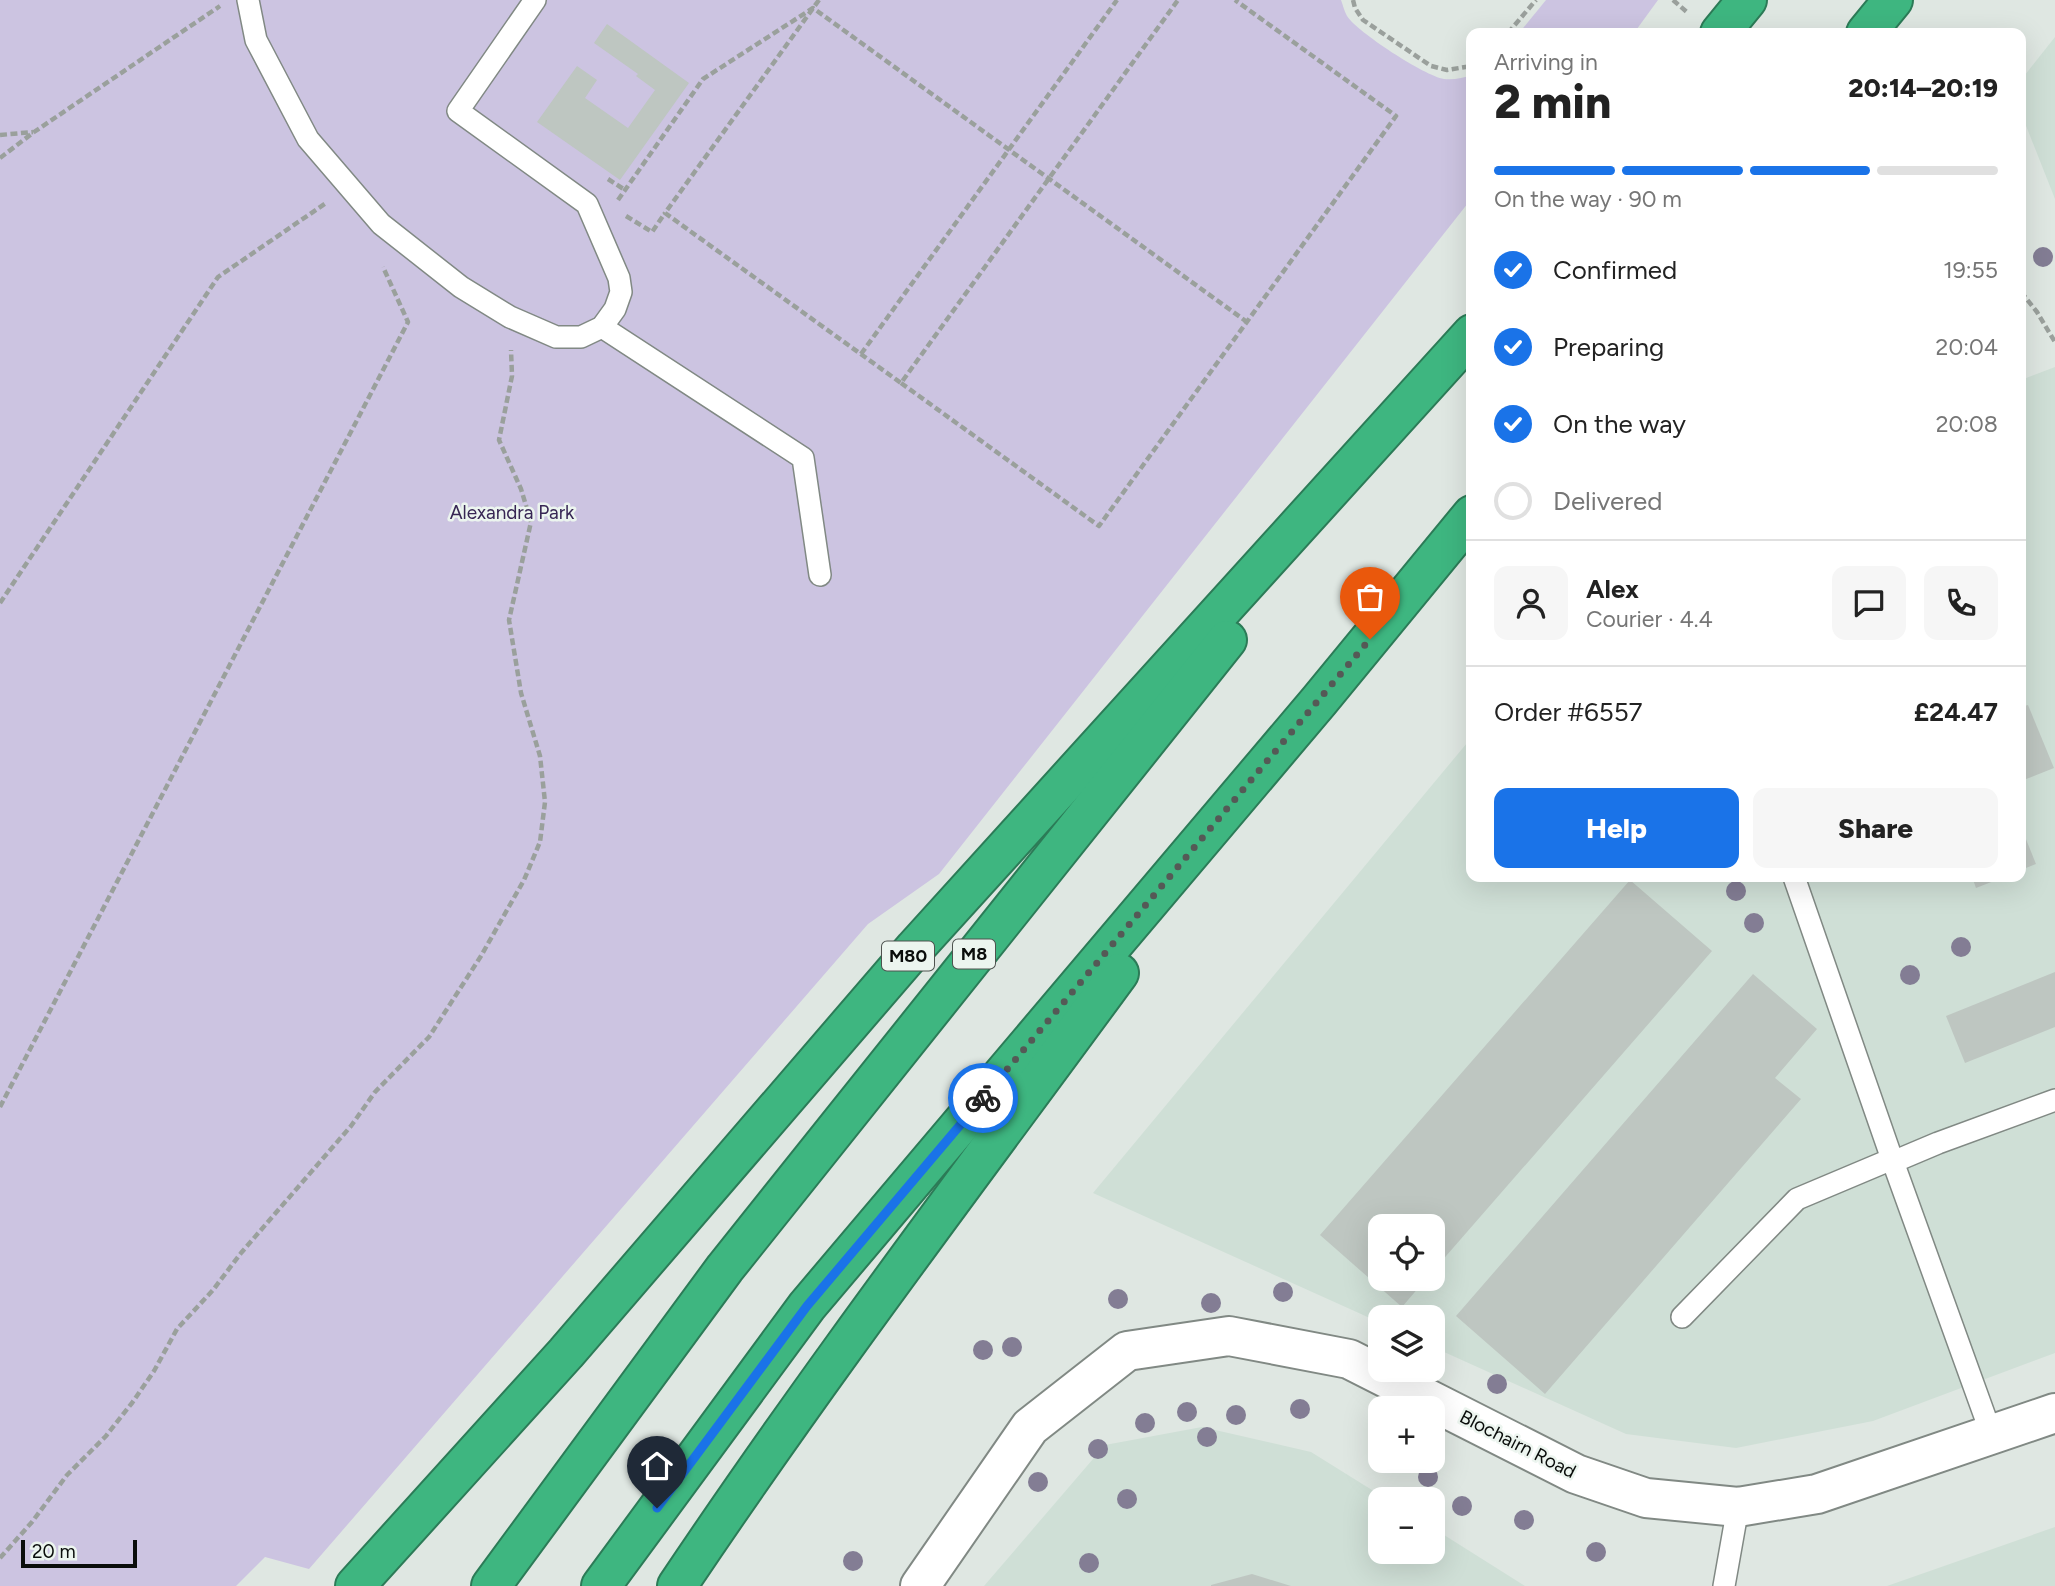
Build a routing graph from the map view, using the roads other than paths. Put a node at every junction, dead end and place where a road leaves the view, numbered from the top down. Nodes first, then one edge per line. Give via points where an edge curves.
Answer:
1 (248, 0) edge
2 (535, 0) edge
3 (1747, 0) edge
4 (1893, 0) edge
5 (1724, 28) edge
6 (1870, 28) edge
7 (602, 327) junction
8 (1466, 341) edge
9 (1466, 342) edge
10 (1466, 522) edge
11 (820, 575) dead end
12 (1319, 701) junction
13 (1796, 882) edge
14 (2055, 1101) edge
15 (1892, 1161) junction
16 (1682, 1317) dead end
17 (2055, 1413) edge
18 (1992, 1436) junction
19 (1738, 1507) junction
20 (355, 1586) edge
21 (491, 1586) edge
22 (601, 1586) edge
23 (677, 1586) edge
24 (920, 1586) edge
25 (1724, 1586) edge

1 - 7 lane via 256,40 308,139 381,224 461,287 510,317 556,337 582,337
2 - 7 lane via 458,111 587,204 621,292
3 - 5 highway
4 - 6 highway
7 - 11 lane via 803,458
8 - 20 highway, M80 via 915,948 566,1353
9 - 21 highway, M8 via 725,1268
10 - 12 highway
12 - 22 highway via 807,1306
12 - 23 highway via 870,1313
13 - 15 lane
14 - 15 lane
15 - 16 lane via 1797,1199
15 - 18 lane
17 - 18 street, Blochairn Road
18 - 19 street, Blochairn Road via 1817,1494
19 - 24 street, Blochairn Road via 1646,1498 1576,1474 1349,1359 1229,1336 1127,1351 1030,1427
19 - 25 lane

